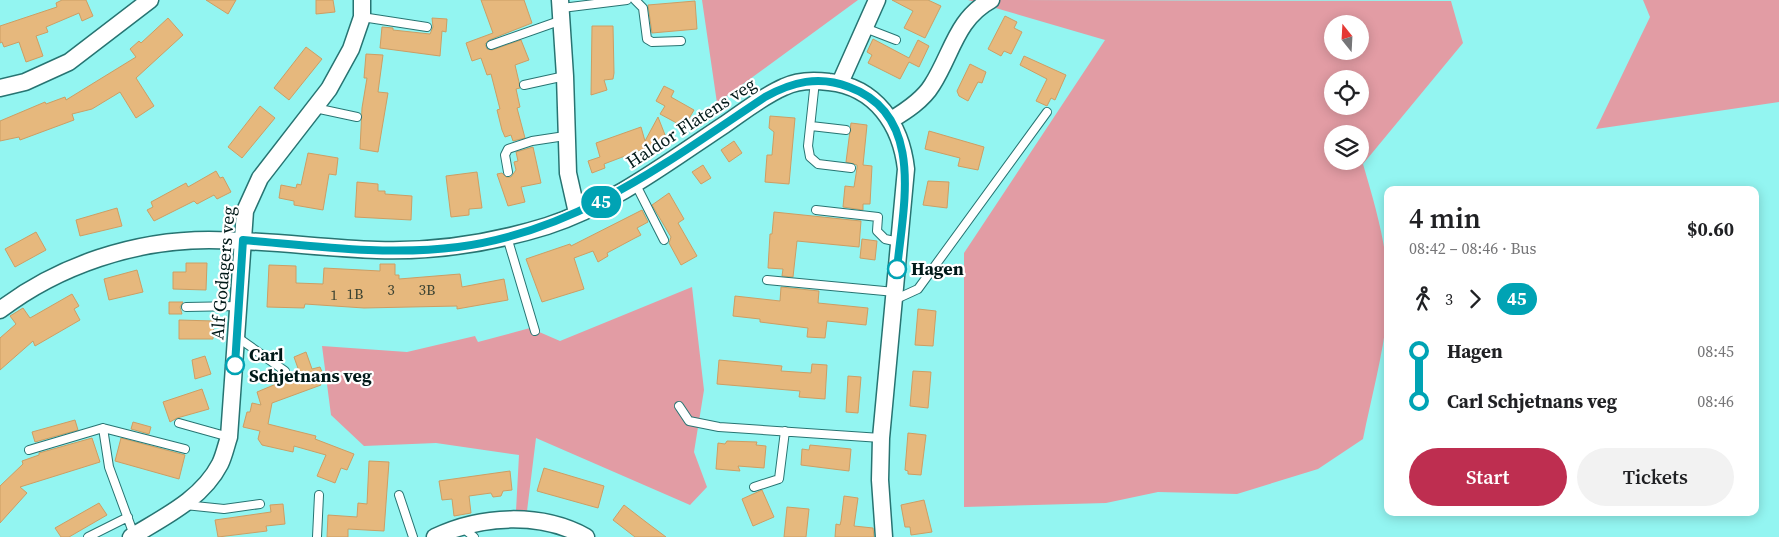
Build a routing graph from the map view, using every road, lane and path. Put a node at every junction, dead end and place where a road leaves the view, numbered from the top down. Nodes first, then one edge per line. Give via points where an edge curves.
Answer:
1 (362, 0) edge
2 (627, 0) edge
3 (635, 0) edge
4 (877, 0) edge
5 (991, 0) edge
6 (147, 1) edge
7 (597, 2) edge
8 (561, 9) edge
9 (362, 17) junction
10 (427, 27) dead end
11 (865, 28) junction
12 (896, 40) dead end
13 (681, 41) dead end
14 (492, 45) dead end
15 (565, 76) junction
16 (814, 81) junction
17 (840, 83) junction
18 (524, 85) dead end
19 (0, 88) edge
20 (315, 108) junction
21 (1047, 112) dead end
22 (357, 118) dead end
23 (891, 120) junction
24 (811, 126) junction
25 (846, 130) dead end
26 (565, 136) junction
27 (851, 168) dead end
28 (508, 172) dead end
29 (635, 184) junction
30 (816, 210) dead end
31 (577, 213) junction
32 (507, 237) junction
33 (243, 240) junction
34 (664, 240) dead end
35 (900, 242) junction
36 (767, 280) dead end
37 (894, 296) junction
38 (239, 306) junction
39 (186, 307) dead end
40 (0, 310) edge
41 (535, 331) dead end
42 (237, 337) junction
43 (285, 371) dead end
44 (679, 406) dead end
45 (179, 423) dead end
46 (103, 428) junction
47 (785, 431) junction
48 (229, 438) junction
49 (881, 438) junction
50 (186, 449) dead end
51 (29, 450) dead end
52 (754, 487) dead end
53 (398, 494) dead end
54 (320, 495) dead end
55 (260, 504) dead end
56 (183, 505) junction
57 (128, 518) junction
58 (468, 532) edge
59 (133, 536) edge
60 (88, 537) edge
61 (317, 537) edge
62 (413, 537) edge
63 (435, 537) edge
64 (586, 537) edge
65 (884, 537) edge

1 - 9 street, Alf Godagers veg
2 - 7 lane
3 - 13 lane via 644,8 647,39 652,42
4 - 11 street
5 - 23 street via 970,15 962,26 932,85 910,108
6 - 19 street via 69,62 24,82
7 - 8 lane
8 - 14 lane
8 - 15 street
9 - 10 lane
9 - 20 street, Alf Godagers veg via 351,49
11 - 12 lane
11 - 17 street
15 - 18 lane
15 - 26 street
16 - 17 street, Haldor Flatens veg
16 - 24 lane
16 - 29 street, Haldor Flatens veg via 784,86
17 - 23 street, Haldor Flatens veg via 869,97
20 - 22 lane
20 - 33 street, Alf Godagers veg via 260,178 245,211
21 - 37 lane via 918,289
23 - 35 street, Haldor Flatens veg via 902,145 906,169
24 - 25 lane
24 - 27 lane via 810,157 818,164
26 - 28 lane via 508,149 505,155
26 - 31 street via 568,173
29 - 31 street, Haldor Flatens veg
29 - 34 lane
30 - 35 lane via 878,217 877,231 885,239
31 - 32 street, Haldor Flatens veg
32 - 33 street, Haldor Flatens veg via 458,247 418,250
32 - 41 lane
33 - 38 street, Alf Godagers veg
33 - 40 street via 171,242 125,250 73,268 22,293
35 - 37 street, Haldor Flatens veg
36 - 37 lane
37 - 49 street, Haldor Flatens veg
38 - 39 lane
38 - 42 street, Alf Godagers veg
42 - 43 lane
42 - 48 street, Alf Godagers veg
44 - 47 lane via 689,420 719,427
45 - 48 lane
46 - 50 lane
46 - 51 lane
46 - 57 lane via 109,467
47 - 49 lane
47 - 52 lane via 779,478
48 - 56 street, Alf Godagers veg via 221,463 206,486
49 - 65 street, Haldor Flatens veg
53 - 62 lane
54 - 61 lane
55 - 56 lane via 224,509
56 - 59 street, Alf Godagers veg
57 - 59 lane
57 - 60 lane
58 - 63 street
58 - 64 street via 484,521 523,519 555,524

